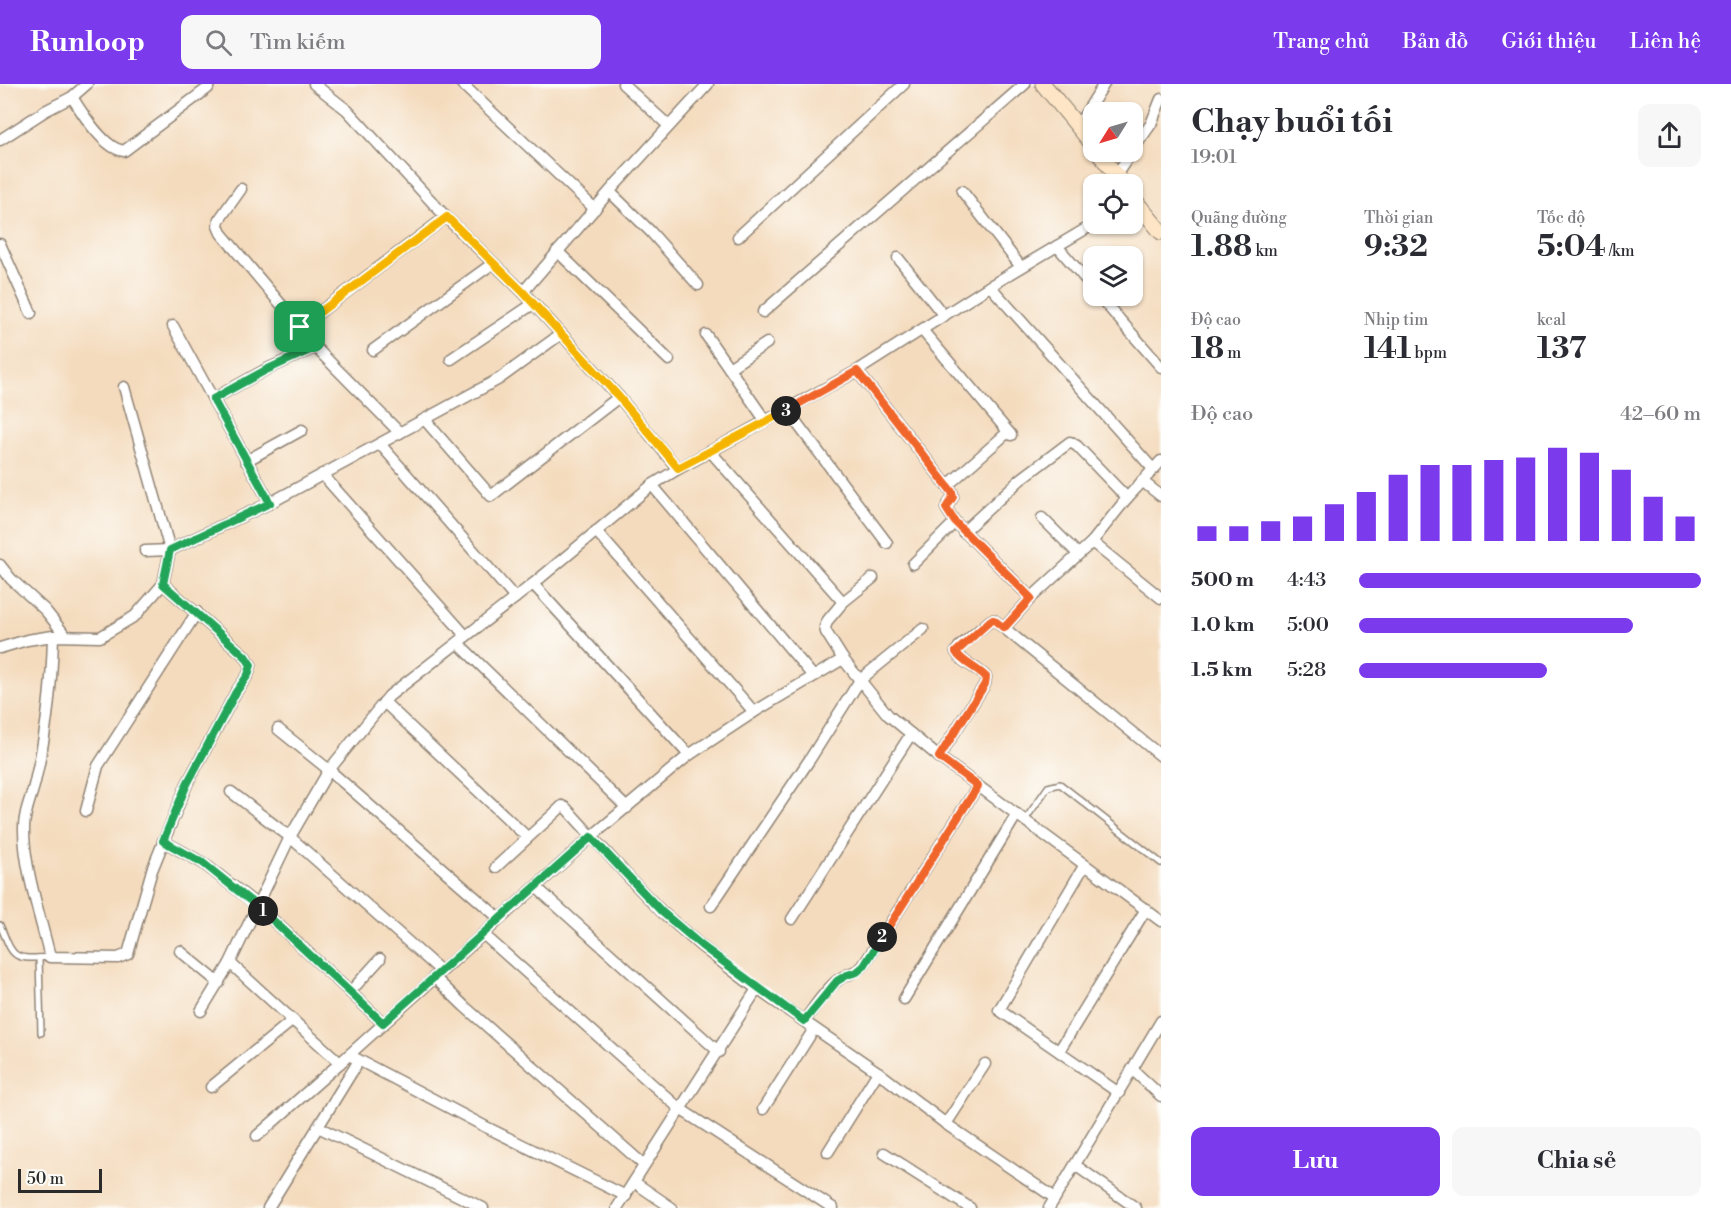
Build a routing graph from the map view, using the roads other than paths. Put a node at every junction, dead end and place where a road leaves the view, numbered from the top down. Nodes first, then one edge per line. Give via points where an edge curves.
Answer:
1 (87, 84) edge
2 (209, 84) edge
3 (314, 84) edge
4 (462, 84) edge
5 (623, 84) edge
6 (708, 84) edge
7 (904, 84) edge
8 (1025, 84) edge
9 (1043, 84) edge
10 (1104, 84) edge
11 (72, 97) junction
12 (1161, 99) edge
13 (669, 126) junction
14 (1078, 126) junction
15 (1083, 132) edge
16 (1143, 135) edge
17 (1, 138) edge
18 (241, 189) dead end
19 (962, 191) dead end
20 (610, 192) junction
21 (595, 209) junction
22 (1143, 211) edge
23 (447, 217) junction
24 (1083, 231) edge
25 (1161, 232) edge
26 (738, 237) dead end
27 (0, 244) edge
28 (1057, 246) junction
29 (557, 251) junction
30 (898, 258) dead end
31 (492, 264) junction
32 (1021, 267) junction
33 (1083, 276) edge
34 (698, 285) dead end
35 (990, 286) junction
36 (523, 292) junction
37 (533, 304) junction
38 (1108, 306) edge
39 (763, 312) dead end
40 (31, 313) dead end
41 (944, 316) junction
42 (173, 326) dead end
43 (300, 327) junction
44 (922, 330) junction
45 (561, 334) junction
46 (706, 335) dead end
47 (767, 343) dead end
48 (314, 348) junction
49 (373, 350) dead end
50 (451, 359) dead end
51 (669, 360) dead end
52 (1161, 367) edge
53 (729, 368) junction
54 (857, 371) junction
55 (124, 387) dead end
56 (619, 397) junction
57 (213, 399) junction
58 (787, 410) junction
59 (425, 420) junction
60 (765, 420) junction
61 (302, 430) dead end
62 (400, 433) junction
63 (380, 444) junction
64 (710, 452) junction
65 (246, 461) junction
66 (1157, 465) edge
67 (678, 468) junction
68 (322, 474) junction
69 (1142, 481) junction
70 (652, 485) junction
71 (947, 486) junction
72 (1161, 496) edge
73 (1127, 498) junction
74 (270, 503) junction
75 (1042, 518) dead end
76 (955, 522) junction
77 (596, 531) junction
78 (963, 532) junction
79 (1092, 542) junction
80 (887, 543) dead end
81 (170, 550) junction
82 (145, 551) dead end
83 (1078, 554) junction
84 (913, 564) dead end
85 (0, 565) edge
86 (873, 578) dead end
87 (163, 584) junction
88 (533, 584) junction
89 (515, 598) junction
90 (1031, 598) junction
91 (1161, 598) edge
92 (843, 602) junction
93 (197, 612) junction
94 (1004, 628) junction
95 (923, 629) dead end
96 (53, 636) junction
97 (65, 636) junction
98 (462, 640) junction
99 (0, 648) edge
100 (843, 659) junction
101 (813, 676) junction
102 (860, 680) junction
103 (384, 702) junction
104 (754, 712) junction
105 (278, 729) dead end
106 (911, 734) junction
107 (689, 755) junction
108 (1161, 756) edge
109 (939, 757) junction
110 (329, 770) junction
111 (978, 786) junction
112 (231, 792) dead end
113 (627, 808) junction
114 (86, 811) dead end
115 (1021, 817) junction
116 (290, 837) junction
117 (527, 837) junction
118 (591, 837) junction
119 (163, 841) junction
120 (1161, 864) edge
121 (1084, 866) junction
122 (496, 867) dead end
123 (536, 887) junction
124 (257, 905) junction
125 (711, 906) dead end
126 (1146, 909) junction
127 (500, 919) junction
128 (792, 919) dead end
129 (1161, 921) edge
130 (0, 925) edge
131 (483, 934) junction
132 (180, 951) dead end
133 (44, 957) junction
134 (380, 958) dead end
135 (230, 963) junction
136 (438, 974) junction
137 (219, 982) junction
138 (757, 989) junction
139 (350, 992) junction
140 (904, 999) dead end
141 (201, 1011) dead end
142 (293, 1020) junction
143 (804, 1021) junction
144 (1161, 1021) edge
145 (383, 1023) junction
146 (814, 1029) junction
147 (41, 1033) dead end
148 (1059, 1051) junction
149 (719, 1052) junction
150 (354, 1058) junction
151 (340, 1063) junction
152 (985, 1064) dead end
153 (1133, 1070) junction
154 (878, 1072) junction
155 (210, 1087) dead end
156 (1119, 1093) junction
157 (1161, 1096) edge
158 (680, 1109) junction
159 (763, 1109) dead end
160 (946, 1124) junction
161 (318, 1127) junction
162 (257, 1136) dead end
163 (828, 1152) dead end
164 (884, 1153) dead end
165 (644, 1165) junction
166 (1075, 1165) junction
167 (634, 1182) junction
168 (626, 1196) junction
169 (1052, 1203) edge
170 (268, 1208) edge
171 (483, 1208) edge
172 (617, 1208) edge
173 (672, 1208) edge
174 (833, 1208) edge
175 (970, 1208) edge
176 (1136, 1208) edge

1 - 11 street
2 - 11 street via 124,151 102,137
3 - 23 street via 374,137
4 - 21 street
5 - 13 street
6 - 13 street
7 - 26 street
8 - 39 street
9 - 14 street
10 - 14 street
11 - 17 street
12 - 16 street
13 - 20 street
14 - 15 street
18 - 43 street via 218,226
19 - 32 street
20 - 21 street
20 - 34 street
21 - 29 street
22 - 25 street
23 - 31 street
23 - 43 street
24 - 28 street
27 - 40 street
28 - 32 street
28 - 33 street
29 - 36 street
29 - 51 street
30 - 41 street
31 - 36 street
31 - 49 street
32 - 35 street
35 - 41 street
35 - 66 street
36 - 37 street
37 - 45 street
37 - 50 street
38 - 52 street
41 - 44 street
42 - 57 street
43 - 48 street via 302,336
44 - 54 street
44 - 71 street via 1010,433
45 - 56 street
45 - 59 street via 499,379
46 - 53 street
47 - 53 street
48 - 57 street
48 - 62 street
53 - 60 street
54 - 58 street
54 - 71 street
55 - 81 street
56 - 59 street via 490,496
56 - 67 street
57 - 65 street
58 - 60 street
58 - 80 street
59 - 62 street
60 - 64 street
61 - 65 street
62 - 63 street
63 - 68 street
63 - 89 street
64 - 67 street
64 - 92 street
65 - 74 street
66 - 69 street
67 - 70 street
68 - 74 street
68 - 98 street
69 - 72 street
69 - 73 street
70 - 77 street
70 - 101 street
71 - 76 street via 953,495 946,508
73 - 78 street via 1070,442 1021,479
73 - 79 street
74 - 81 street
75 - 83 street
76 - 78 street
76 - 84 street
77 - 88 street
77 - 104 street
78 - 90 street
79 - 83 street
79 - 91 street
81 - 82 street
81 - 87 street
83 - 90 street
85 - 97 street
86 - 92 street
87 - 93 street
87 - 97 street via 135,616 100,637
88 - 89 street
88 - 107 street
89 - 98 street
90 - 94 street
92 - 100 street via 825,627
93 - 114 street via 98,766
93 - 119 street via 251,665 187,784
94 - 108 street
94 - 109 street via 991,620 956,652 986,677 985,684
95 - 102 street
96 - 97 street
96 - 99 street
96 - 133 street via 47,717 24,820
98 - 103 street
98 - 113 street
100 - 101 street
100 - 102 street
101 - 104 street
102 - 106 street via 888,715
102 - 125 street
103 - 110 street
103 - 117 street
104 - 107 street
105 - 110 street
106 - 109 street
106 - 128 street
107 - 113 street
109 - 111 street
110 - 116 street
110 - 127 street
111 - 115 street
111 - 143 street via 864,966 837,981
112 - 116 street
113 - 118 street
115 - 120 lane via 1048,787 1060,784
115 - 121 street
115 - 140 street
116 - 124 street
116 - 136 street
117 - 118 street via 562,806
117 - 122 street
118 - 123 street
118 - 138 street via 662,912
119 - 124 street via 203,863
119 - 133 street via 129,954 118,958
121 - 126 street
121 - 148 street via 999,1010
123 - 127 street
123 - 149 street
124 - 135 street
124 - 139 street
126 - 129 street
126 - 148 street
127 - 131 street
130 - 133 lane via 13,954
131 - 136 street
131 - 158 street
132 - 137 street
133 - 147 lane
134 - 139 street
135 - 137 street
135 - 142 street
136 - 145 street
136 - 165 street via 473,1014
137 - 141 street
138 - 143 street
138 - 149 street
139 - 145 street
142 - 151 street
142 - 155 street
143 - 146 street
144 - 153 street
145 - 150 street
146 - 154 street
146 - 159 street
148 - 156 street
149 - 158 street
150 - 151 street
150 - 161 street
150 - 168 street
151 - 162 street
152 - 160 street
153 - 156 street
153 - 157 street
154 - 160 street
154 - 163 street
156 - 166 street
158 - 165 street
158 - 174 street
160 - 169 street
161 - 170 street
161 - 171 street
164 - 175 street
165 - 167 street
166 - 169 street
166 - 176 street
167 - 168 street
167 - 173 street
168 - 172 street

